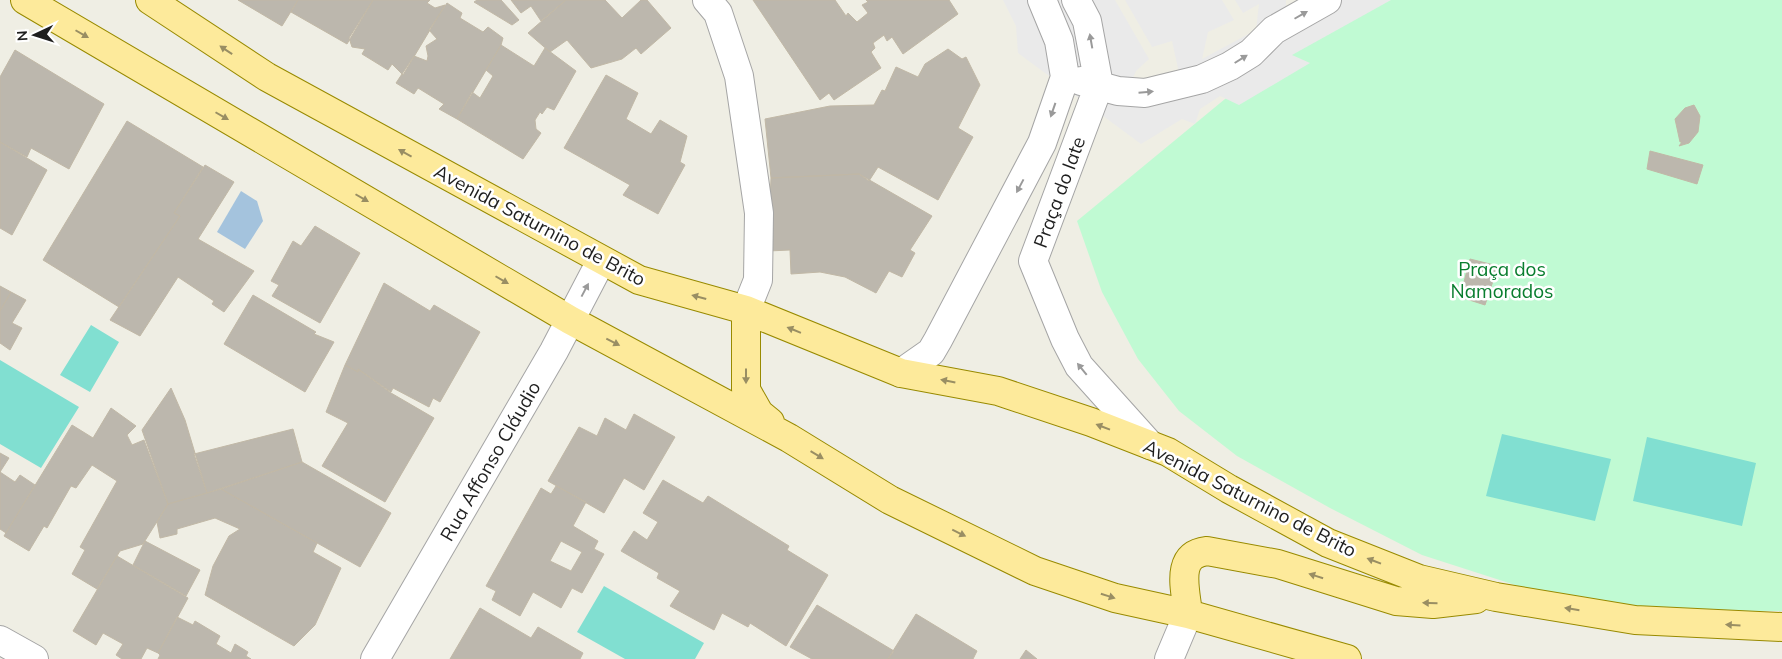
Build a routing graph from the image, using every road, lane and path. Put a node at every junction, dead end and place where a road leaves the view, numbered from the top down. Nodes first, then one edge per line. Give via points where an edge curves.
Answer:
1 (25, 0) edge
2 (150, 0) edge
3 (707, 0) edge
4 (1042, 0) edge
5 (1076, 0) edge
6 (1327, 0) edge
7 (1065, 77) junction
8 (1099, 85) junction
9 (601, 261) junction
10 (746, 310) junction
11 (570, 320) junction
12 (901, 372) junction
13 (789, 438) junction
14 (1150, 445) junction
15 (1496, 597) junction
16 (1188, 614) junction
17 (1782, 627) edge
18 (0, 640) edge
19 (34, 659) edge
20 (375, 659) edge
21 (1169, 659) edge
22 (1347, 659) edge

1 -> 11 main road
9 -> 2 main road, Avenida Saturnino de Brito via 267,77
3 - 10 street via 718,13 738,76 759,213 758,280
4 - 7 street via 1059,41
8 -> 5 street via 1087,21
8 -> 6 street via 1118,91 1145,93 1202,79 1251,53 1274,30
7 - 8 street
7 -> 12 street, Praça do Iate via 1042,143 946,327 931,352
14 -> 8 street, Praça do Iate via 1079,366 1064,339 1033,261
10 -> 9 main road, Avenida Saturnino de Brito via 639,280
11 -> 9 street, Rua Affonso Cláudio
12 -> 10 main road, Avenida Saturnino de Brito
10 -> 13 main road via 746,390 759,413
11 -> 13 main road
11 - 20 street, Rua Affonso Cláudio
14 -> 12 main road, Avenida Saturnino de Brito via 998,391
13 -> 16 main road via 890,500 1035,571 1115,598
15 -> 14 main road, Avenida Saturnino de Brito via 1419,578 1328,543 1168,452
15 -> 16 main road via 1433,604 1396,601 1278,564 1207,551 1196,552 1186,563
17 -> 15 main road, Avenida Saturnino de Brito via 1635,620
16 - 21 street
16 - 22 main road
18 - 19 street

